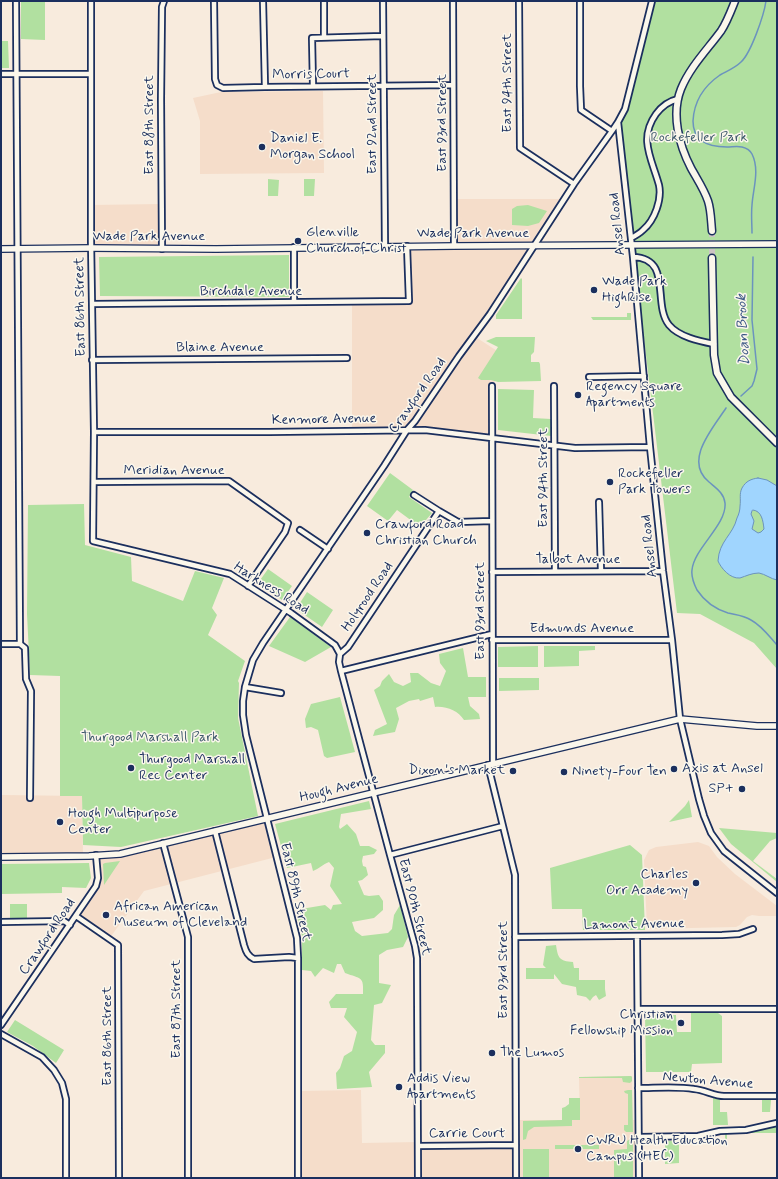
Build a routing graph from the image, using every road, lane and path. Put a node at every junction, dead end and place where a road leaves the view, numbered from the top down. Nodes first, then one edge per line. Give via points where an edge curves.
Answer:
1 (16, 1) edge
2 (91, 1) edge
3 (164, 1) edge
4 (214, 1) edge
5 (263, 1) edge
6 (324, 1) edge
7 (383, 1) edge
8 (453, 1) edge
9 (519, 1) edge
10 (580, 1) edge
11 (652, 1) edge
12 (735, 1) edge
13 (383, 36) junction
14 (324, 37) junction
15 (1, 74) edge
16 (16, 74) junction
17 (91, 74) junction
18 (383, 85) junction
19 (453, 85) junction
20 (265, 86) junction
21 (313, 86) junction
22 (678, 99) junction
23 (618, 122) junction
24 (612, 131) junction
25 (574, 184) junction
26 (712, 231) tunnel mouth
27 (631, 238) junction
28 (777, 244) edge
29 (631, 245) junction
30 (407, 246) junction
31 (454, 246) junction
32 (534, 246) junction
33 (294, 247) junction
34 (385, 247) junction
35 (91, 248) junction
36 (1, 249) edge
37 (17, 249) junction
38 (162, 249) junction
39 (633, 257) junction
40 (712, 258) tunnel mouth
41 (294, 302) junction
42 (92, 304) junction
43 (714, 344) junction
44 (347, 358) dead end
45 (92, 360) junction
46 (644, 376) junction
47 (589, 377) dead end
48 (492, 386) dead end
49 (554, 386) dead end
50 (407, 430) junction
51 (94, 432) junction
52 (492, 438) junction
53 (777, 443) edge
54 (555, 446) junction
55 (650, 447) junction
56 (94, 482) junction
57 (414, 495) dead end
58 (599, 502) dead end
59 (439, 511) junction
60 (492, 521) junction
61 (300, 530) dead end
62 (93, 541) joint
63 (328, 549) junction
64 (555, 571) junction
65 (601, 571) junction
66 (663, 571) junction
67 (492, 572) junction
68 (248, 586) junction
69 (285, 610) junction
70 (492, 634) junction
71 (492, 640) junction
72 (672, 640) junction
73 (1, 644) edge
74 (20, 644) junction
75 (340, 654) junction
76 (341, 671) junction
77 (245, 686) junction
78 (281, 693) dead end
79 (680, 719) junction
80 (777, 726) edge
81 (490, 765) junction
82 (374, 793) junction
83 (30, 798) dead end
84 (266, 819) junction
85 (503, 826) junction
86 (215, 830) junction
87 (163, 843) junction
88 (96, 855) junction
89 (390, 855) junction
90 (1, 857) edge
91 (777, 893) edge
92 (76, 916) junction
93 (1, 922) edge
94 (70, 925) junction
95 (753, 929) dead end
96 (637, 936) junction
97 (515, 937) junction
98 (298, 958) junction
99 (638, 1009) junction
100 (777, 1009) edge
101 (1, 1026) edge
102 (1, 1034) edge
103 (638, 1088) junction
104 (777, 1096) edge
105 (777, 1123) edge
106 (639, 1136) junction
107 (516, 1145) junction
108 (418, 1146) junction
109 (66, 1178) edge
110 (119, 1178) edge
111 (188, 1178) edge
112 (298, 1178) edge
113 (418, 1178) edge
114 (516, 1178) edge
115 (639, 1178) edge

1 - 16 street
2 - 17 street, East 86th Street
3 - 38 street, East 88th Street via 161,91
4 - 20 street, Morris Court via 217,85 223,88
5 - 20 street
6 - 14 street
7 - 13 street, East 92nd Street
8 - 19 street, East 93rd Street
9 - 25 street, East 94th Street via 520,148
10 - 24 street via 581,110
11 - 23 street via 625,109
12 - 22 main road via 721,30 686,80
13 - 14 street
13 - 18 street, East 92nd Street
14 - 21 street via 312,38
15 - 16 street
16 - 17 street
16 - 37 street
17 - 35 street, East 86th Street
18 - 19 street, Morris Court
18 - 21 street, Morris Court
18 - 34 street, East 92nd Street
19 - 31 street, East 93rd Street
20 - 21 street, Morris Court
22 - 26 main road via 679,138 710,207
22 - 27 street via 661,108 649,126 648,147 660,196 647,226
23 - 24 street, Crawford Road
23 - 27 street, Ansel Road
24 - 25 street, Crawford Road
25 - 32 street, Crawford Road
27 - 29 street, Ansel Road
28 - 29 street, Wade Park Avenue
29 - 32 street, Wade Park Avenue
29 - 39 street, Ansel Road
30 - 31 street, Wade Park Avenue
30 - 34 street, Wade Park Avenue
30 - 41 street, Birchdale Avenue via 409,301
31 - 32 street, Wade Park Avenue
32 - 50 street, Crawford Road via 490,314
33 - 34 street, Wade Park Avenue
33 - 38 street, Wade Park Avenue
33 - 41 street
35 - 37 street, Wade Park Avenue
35 - 38 street, Wade Park Avenue
35 - 42 street, East 86th Street
36 - 37 street, Wade Park Avenue
37 - 74 street
39 - 43 street via 647,259 656,270 660,282 663,314 672,328 686,336
39 - 46 street, Ansel Road
40 - 43 main road
41 - 42 street, Birchdale Avenue
42 - 45 street, East 86th Street
43 - 53 main road via 715,367 727,391
44 - 45 street, Blaine Avenue
45 - 51 street, East 86th Street
46 - 47 street
46 - 55 street, Ansel Road
48 - 52 street, East 93rd Street
49 - 54 street, East 94th Street
50 - 51 street, Kenmore Avenue
50 - 52 street, Kenmore Avenue
50 - 63 street, Crawford Road
51 - 56 street, East 86th Street
52 - 54 street, Kenmore Avenue
52 - 60 street, East 93rd Street
54 - 55 street, Kenmore Avenue
54 - 64 street, East 94th Street
55 - 66 street, Ansel Road
56 - 62 street, East 86th Street
56 - 68 street, Meridian Avenue via 229,481 288,523 285,532
57 - 59 street
58 - 65 street
59 - 60 street via 458,522
59 - 75 street, Holyrood Road via 348,646
60 - 67 street, East 93rd Street
61 - 63 street
62 - 68 street, Harkness Road via 230,574
63 - 69 street, Crawford Road
64 - 65 street, Talbot Avenue
64 - 67 street, Talbot Avenue
65 - 66 street, Talbot Avenue
66 - 72 street, Ansel Road
67 - 70 street, East 93rd Street
68 - 69 street, Harkness Road
69 - 75 street, Harkness Road via 335,645
69 - 77 street, Crawford Road via 256,654
70 - 71 street, East 93rd Street
70 - 76 street
71 - 72 street, Edmunds Avenue
71 - 81 street, East 93rd Street
72 - 79 street, Ansel Road
73 - 74 street
74 - 83 street via 25,648 26,679 31,692
75 - 76 street
76 - 82 street, East 90th Street
77 - 78 street
77 - 84 street, East 89th Street via 245,728
79 - 80 street, Hough Avenue
79 - 81 street, Hough Avenue
79 - 91 street, Ansel Road via 699,799 711,833 724,851
81 - 82 street, Hough Avenue
81 - 85 street, East 93rd Street
82 - 84 street, Hough Avenue
82 - 89 street, East 90th Street
84 - 86 street, Hough Avenue
84 - 98 street, East 89th Street via 297,938
85 - 89 street
85 - 97 street, East 93rd Street via 515,875
86 - 87 street, Hough Avenue
86 - 98 street via 246,952 254,959
87 - 88 street, Hough Avenue via 120,854
87 - 111 street, East 87th Street via 188,937
88 - 90 street, Hough Avenue
88 - 92 street, Crawford Road via 96,886
89 - 108 street, East 90th Street via 417,958
92 - 94 street, Crawford Road
92 - 110 street, East 86th Street via 118,945
93 - 94 street via 64,921
94 - 101 street, Crawford Road
95 - 96 street, Lamont Avenue via 739,934
96 - 97 street, Lamont Avenue
96 - 99 street
97 - 107 street, East 93rd Street
98 - 112 street, East 89th Street
99 - 100 street
99 - 103 street
102 - 109 street via 52,1066 62,1083 66,1099
103 - 104 street, Newton Avenue via 692,1088 716,1096
103 - 106 street
105 - 106 street via 746,1130 720,1130 698,1136
106 - 115 street
107 - 108 street, Carrie Court
107 - 114 street, East 93rd Street
108 - 113 street, East 90th Street

